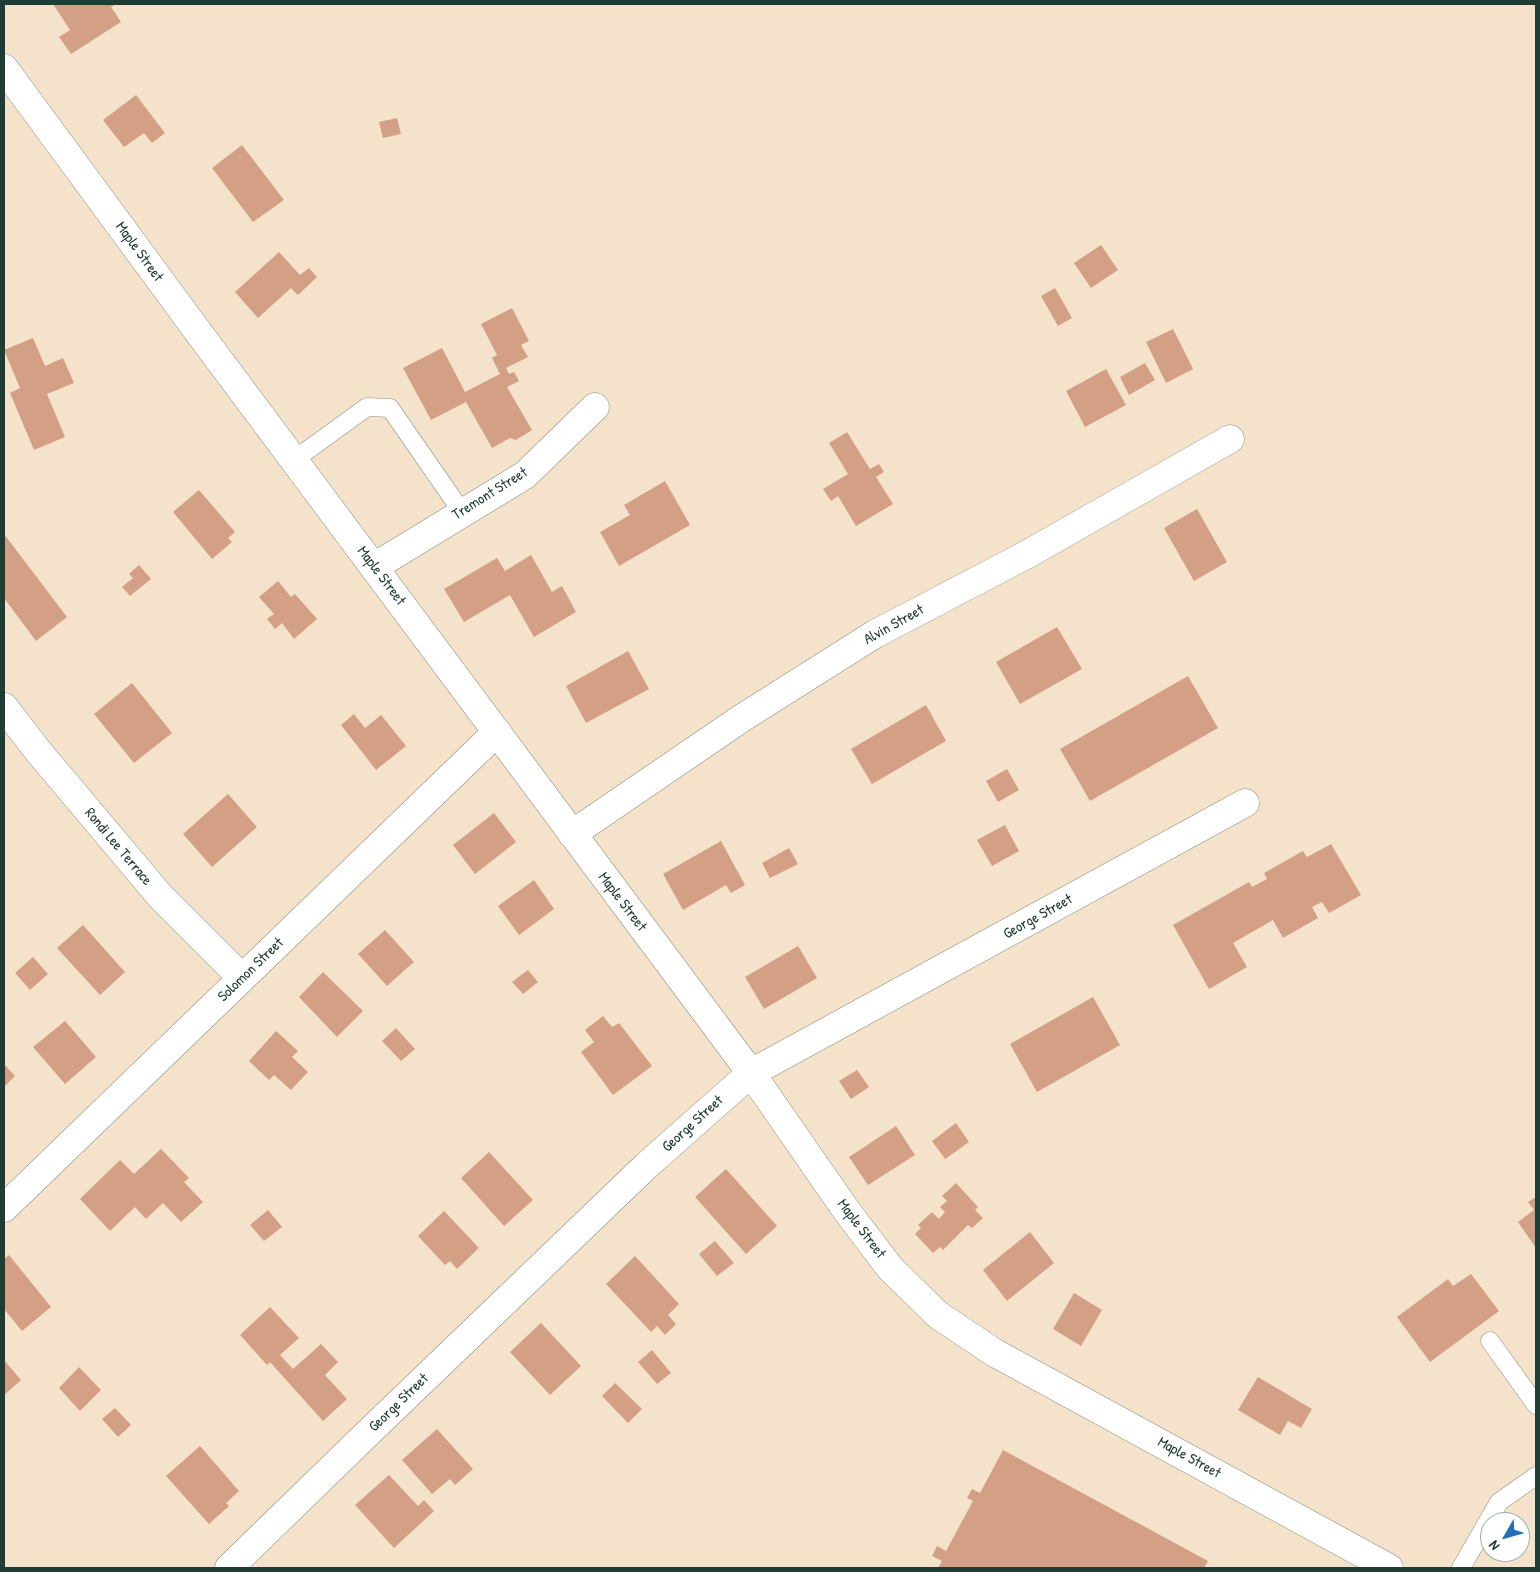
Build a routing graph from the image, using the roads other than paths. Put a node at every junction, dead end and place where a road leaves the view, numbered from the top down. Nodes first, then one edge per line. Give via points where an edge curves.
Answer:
1 (4, 68) edge
2 (595, 407) dead end
3 (1230, 439) dead end
4 (294, 460) junction
5 (462, 512) junction
6 (374, 567) junction
7 (4, 707) edge
8 (497, 732) junction
9 (1245, 803) dead end
10 (572, 834) junction
11 (242, 978) junction
12 (751, 1072) junction
13 (4, 1208) edge
14 (1490, 1341) dead end
15 (1536, 1405) edge
16 (1536, 1476) edge
17 (229, 1568) edge
18 (1389, 1568) edge
19 (1461, 1568) edge

1 - 4 street, Maple Street
2 - 5 street, Tremont Street via 525,475
3 - 10 street, Alvin Street via 1026,554 875,634 742,718
4 - 5 lane via 367,407 390,408
4 - 6 street, Maple Street
5 - 6 street, Tremont Street
6 - 8 street, Maple Street
7 - 11 street, Rondi Lee Terrace via 160,896
8 - 10 street, Maple Street
8 - 11 street, Solomon Street
9 - 12 street, George Street
10 - 12 street, Maple Street
11 - 13 street, Solomon Street
12 - 17 street, George Street via 646,1166
12 - 18 street, Maple Street via 890,1268 938,1315 995,1353
14 - 15 lane
16 - 19 lane via 1499,1502

